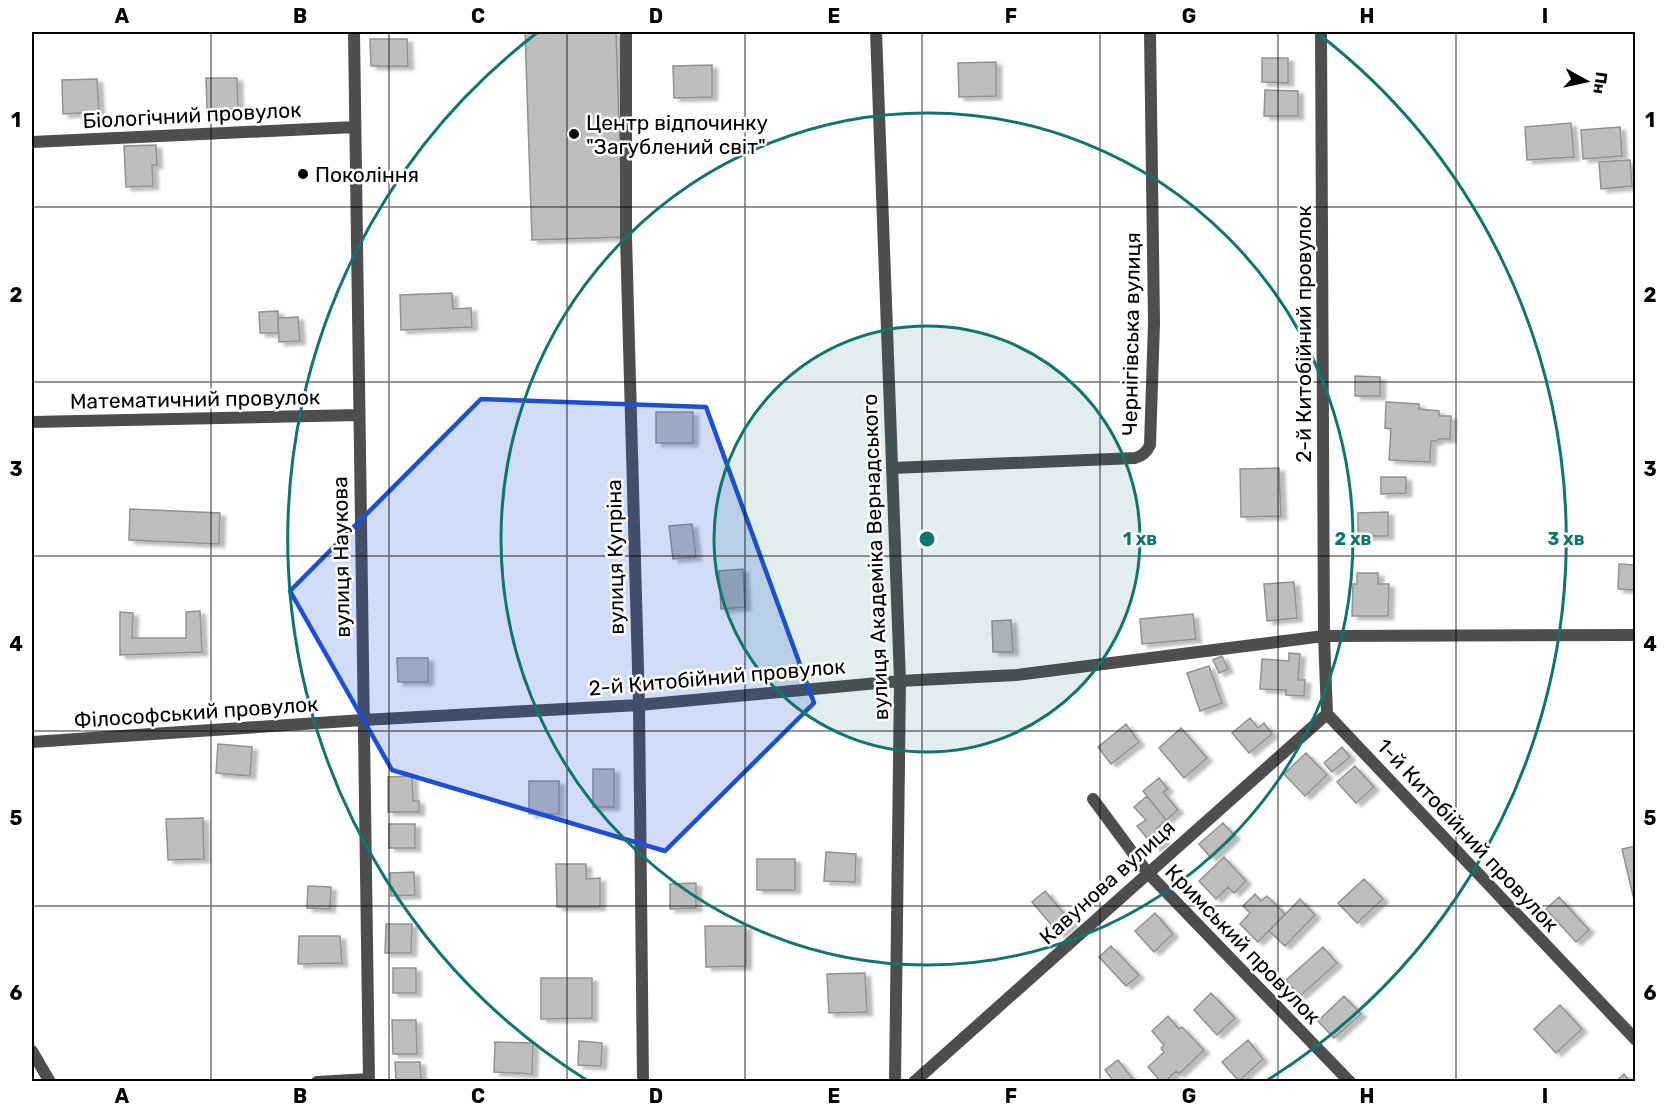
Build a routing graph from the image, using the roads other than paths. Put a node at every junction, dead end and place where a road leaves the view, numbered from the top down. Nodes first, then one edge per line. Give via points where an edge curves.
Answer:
1 (354, 32) edge
2 (626, 32) edge
3 (876, 32) edge
4 (1150, 32) edge
5 (1321, 32) edge
6 (355, 127) junction
7 (32, 142) edge
8 (358, 415) junction
9 (32, 422) edge
10 (892, 468) junction
11 (1635, 634) edge
12 (1324, 636) junction
13 (900, 681) junction
14 (639, 705) junction
15 (1327, 714) junction
16 (363, 720) junction
17 (32, 742) edge
18 (1093, 800) dead end
19 (1147, 872) junction
20 (1635, 1040) edge
21 (32, 1051) edge
22 (369, 1080) edge
23 (50, 1082) edge
24 (317, 1082) edge
25 (643, 1082) edge
26 (895, 1082) edge
27 (914, 1082) edge
28 (1350, 1082) edge

1 - 6 street, вулиця Наукова
2 - 14 street, вулиця Купріна via 626,237
3 - 10 street, вулиця Академіка Вернадського
4 - 10 street, Чернігівська вулиця via 1154,323 1148,449 1135,458
5 - 12 street, 2-й Китобійний провулок
6 - 7 street, Біологічний провулок
6 - 8 street, вулиця Наукова
8 - 9 street, Математичний провулок
8 - 16 street, вулиця Наукова
10 - 13 street, вулиця Академіка Вернадського
11 - 12 street, 2-й Китобійний провулок
12 - 13 street, 2-й Китобійний провулок via 1016,675
12 - 15 street
13 - 14 street, 2-й Китобійний провулок
13 - 26 street, вулиця Академіка Вернадського
14 - 16 street, 2-й Китобійний провулок
14 - 25 street, вулиця Купріна
15 - 19 street, Кавунова вулиця
15 - 20 street, 1-й Китобійний провулок
16 - 17 street, Філософський провулок
16 - 22 street, вулиця Наукова
18 - 19 street, Кримський провулок
19 - 27 street, Кавунова вулиця
19 - 28 street, Кримський провулок
21 - 23 street
22 - 24 street

